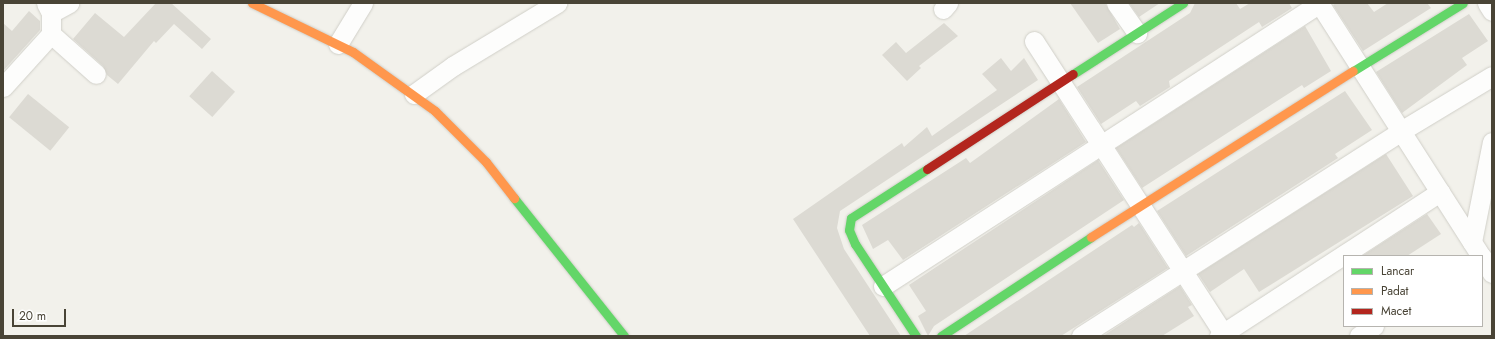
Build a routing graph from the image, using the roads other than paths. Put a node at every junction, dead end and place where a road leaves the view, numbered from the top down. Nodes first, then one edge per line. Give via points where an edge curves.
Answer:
1 (69, 3) edge
2 (252, 3) edge
3 (363, 3) edge
4 (557, 3) edge
5 (1116, 3) edge
6 (1183, 3) edge
7 (1319, 3) edge
8 (1463, 3) edge
9 (1487, 3) edge
10 (274, 7) edge
11 (49, 8) edge
12 (1492, 11) edge
13 (344, 33) junction
14 (1137, 33) junction
15 (51, 34) junction
16 (1034, 41) dead end
17 (1360, 66) junction
18 (96, 74) dead end
19 (1492, 76) edge
20 (1061, 82) junction
21 (3, 87) edge
22 (414, 94) junction
23 (1401, 131) junction
24 (1492, 142) edge
25 (1101, 143) junction
26 (1440, 192) junction
27 (1141, 204) junction
28 (1478, 252) edge
29 (1344, 255) edge
30 (1343, 256) edge
31 (1483, 260) edge
32 (1183, 270) junction
33 (1492, 273) edge
34 (883, 286) junction
35 (1372, 327) edge
36 (1223, 335) edge
37 (623, 336) edge
38 (916, 336) edge
39 (941, 336) edge
40 (1081, 336) edge
41 (1359, 336) edge

1 - 11 street
2 - 10 street
3 - 13 street
4 - 22 street via 453,66
5 - 14 street
6 - 14 street
7 - 17 street
7 - 25 street
8 - 17 street
9 - 12 street
10 - 13 street
11 - 15 street
13 - 22 street via 372,64
14 - 20 street
15 - 18 street
15 - 21 street
16 - 20 street
17 - 23 street
17 - 27 street
19 - 23 street
20 - 25 street
20 - 34 street via 851,218 849,230 855,244
22 - 37 street via 458,132 486,162
23 - 26 street
23 - 32 street
24 - 28 street
25 - 27 street
25 - 34 street
26 - 28 street
26 - 29 street
27 - 32 street
27 - 39 street
30 - 36 street
31 - 33 street
32 - 36 street
32 - 40 street
34 - 38 street
35 - 41 street

